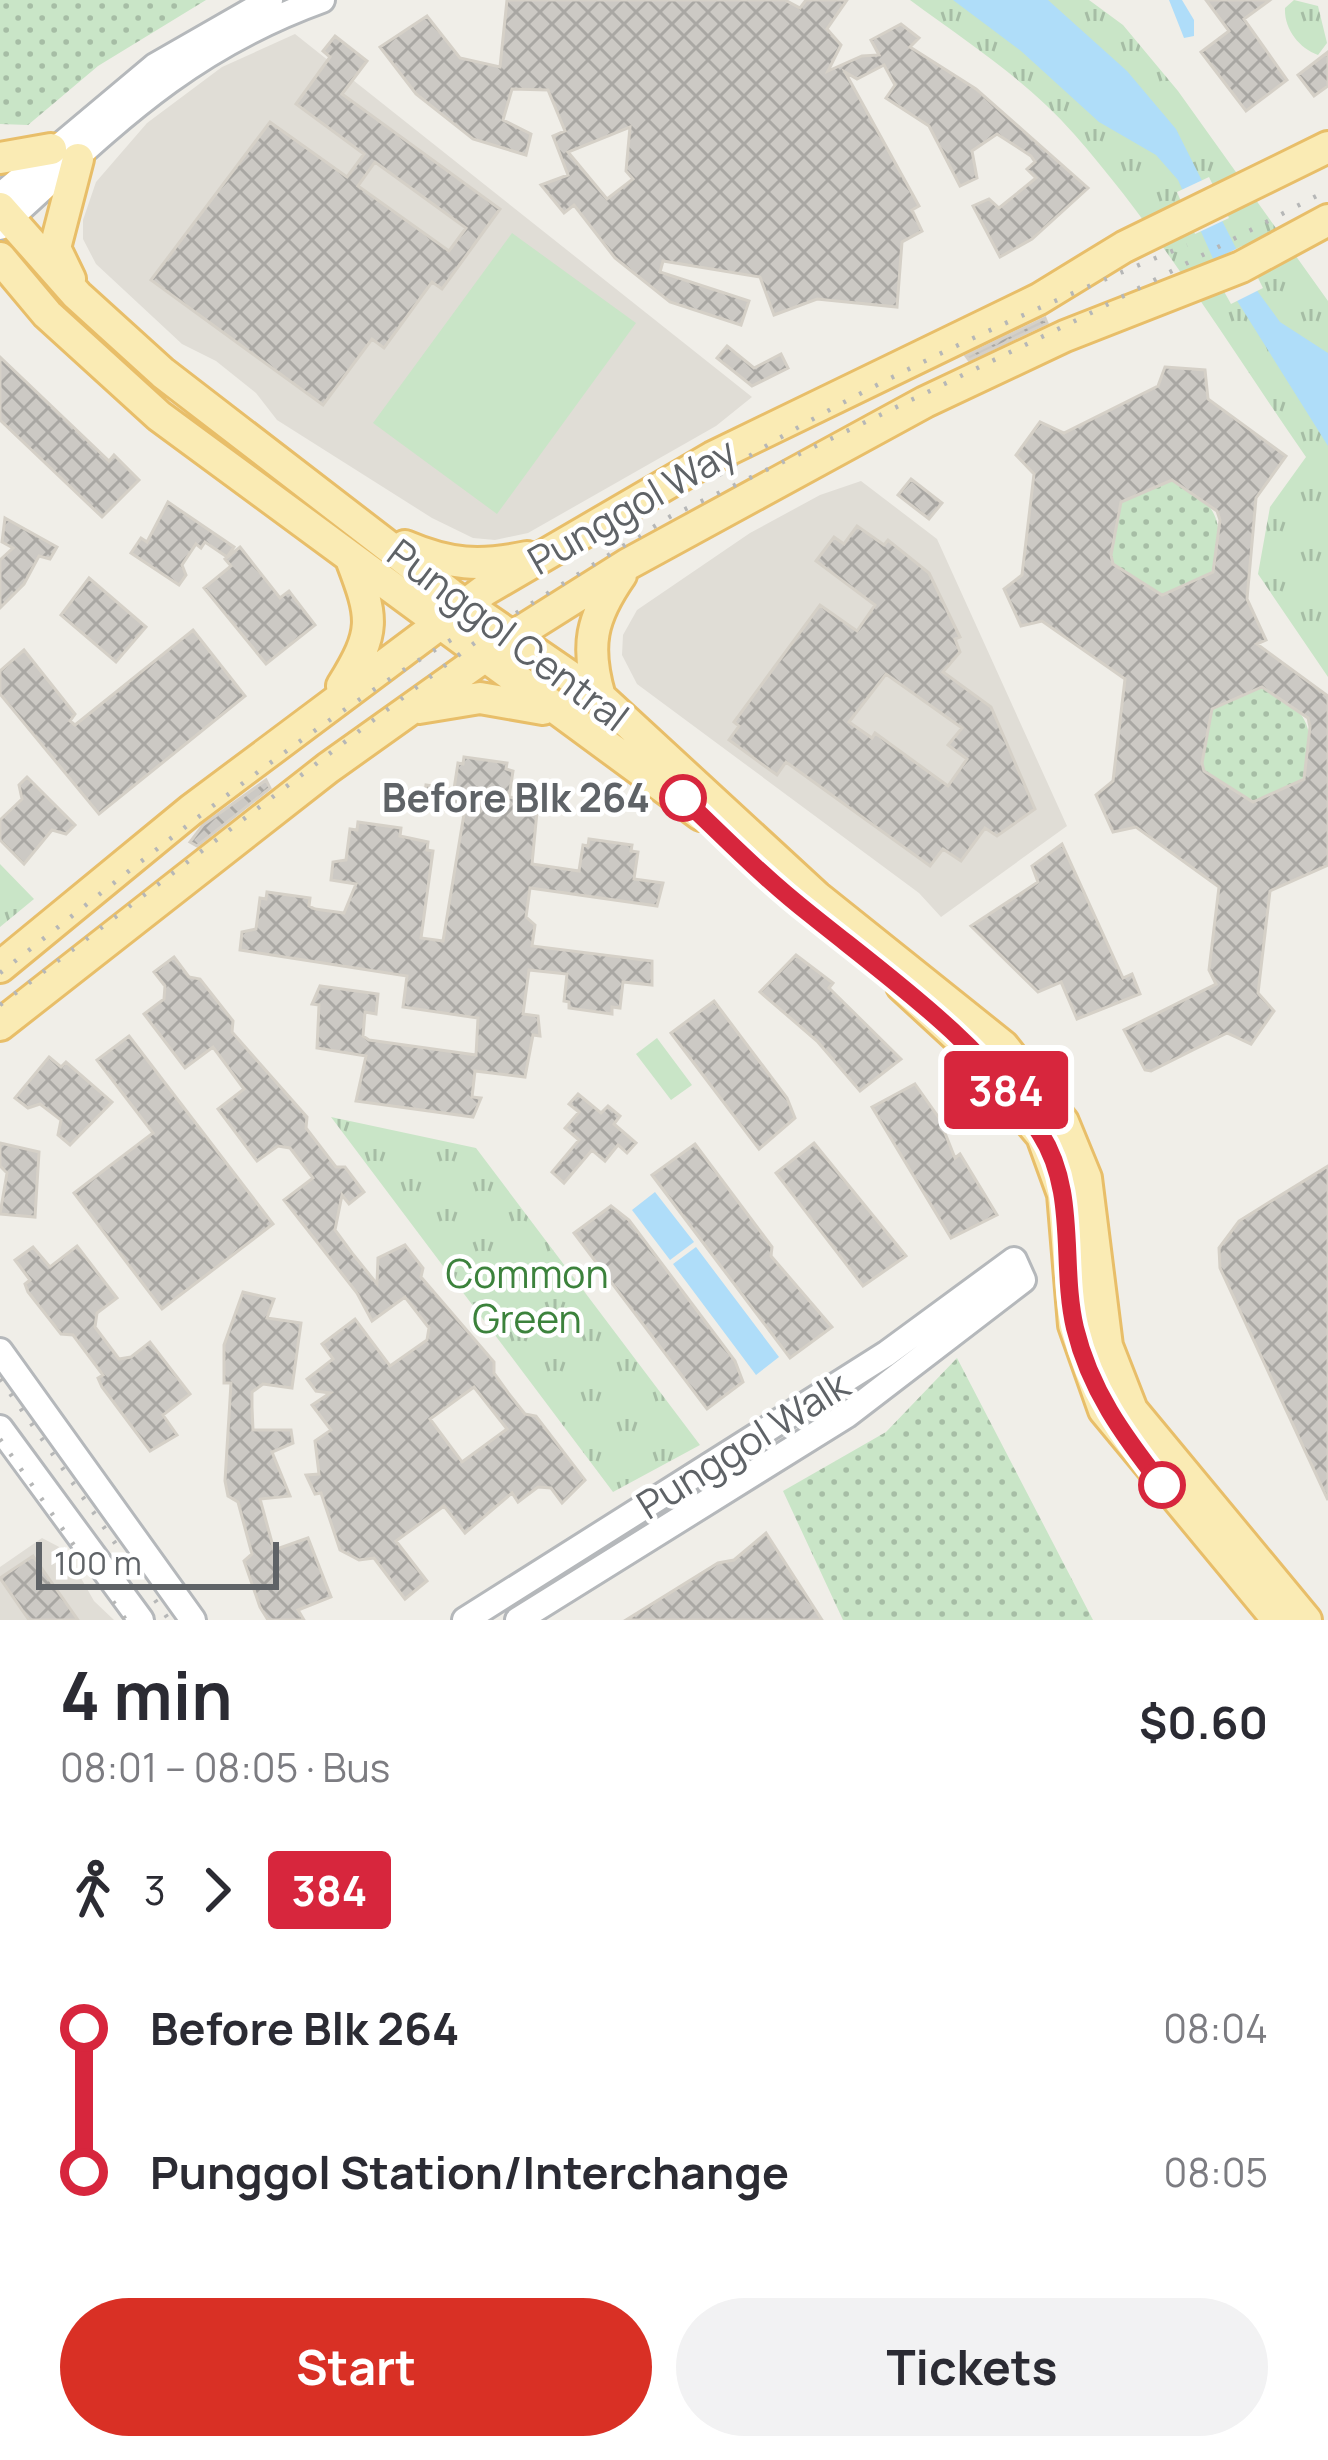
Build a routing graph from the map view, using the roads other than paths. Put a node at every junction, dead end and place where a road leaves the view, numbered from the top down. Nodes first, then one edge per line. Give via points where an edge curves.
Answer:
1 (270, 0) edge
2 (322, 0) edge
3 (1328, 147) edge
4 (65, 154) junction
5 (0, 158) edge
6 (2, 212) edge
7 (1328, 220) edge
8 (0, 258) edge
9 (0, 294) edge
10 (77, 295) junction
11 (47, 314) junction
12 (363, 527) junction
13 (550, 552) junction
14 (351, 559) junction
15 (628, 564) junction
16 (465, 604) junction
17 (436, 623) junction
18 (512, 637) junction
19 (483, 657) junction
20 (600, 697) junction
21 (334, 699) junction
22 (412, 710) junction
23 (560, 713) junction
24 (0, 967) edge
25 (0, 1025) edge
26 (0, 1351) edge
27 (0, 1428) edge
28 (141, 1620) edge
29 (193, 1620) edge
30 (465, 1620) edge
31 (518, 1620) edge
32 (1278, 1620) edge
33 (1306, 1620) edge

1 - 4 street via 184,47
2 - 4 street via 209,50
3 - 13 main road, Punggol Way via 713,457
4 - 5 main road
4 - 6 street
4 - 10 main road via 55,248
6 - 10 main road, Punggol Central
7 - 15 main road, Punggol Way via 1241,266 925,402
8 - 11 main road, Punggol Central
9 - 11 main road
10 - 12 main road, Punggol Central via 163,373
11 - 14 main road, Punggol Central via 159,416
12 - 13 main road via 446,564 488,566
12 - 16 main road, Punggol Central
13 - 16 main road, Punggol Way
14 - 17 main road, Punggol Central
14 - 21 main road via 371,625 368,645
15 - 18 main road, Punggol Way
15 - 20 main road via 595,614 589,643
16 - 17 main road, Punggol Way
16 - 18 main road, Punggol Central
17 - 19 main road, Punggol Central
17 - 21 main road, Punggol Way
18 - 19 main road, Punggol Way
18 - 20 main road, Punggol Central
19 - 22 main road, Punggol Way
19 - 23 main road, Punggol Central
20 - 33 main road, Punggol Central via 817,897 974,1018 1049,1102 1087,1178 1107,1346 1128,1401
21 - 24 main road, Punggol Way
22 - 23 main road via 480,698
22 - 25 main road, Punggol Way
23 - 32 main road, Punggol Central via 683,798 779,888 913,994 1042,1136 1063,1194 1074,1325 1104,1410
26 - 29 street
27 - 28 street
30 - 31 street, Punggol Walk via 1018,1270 847,1415

